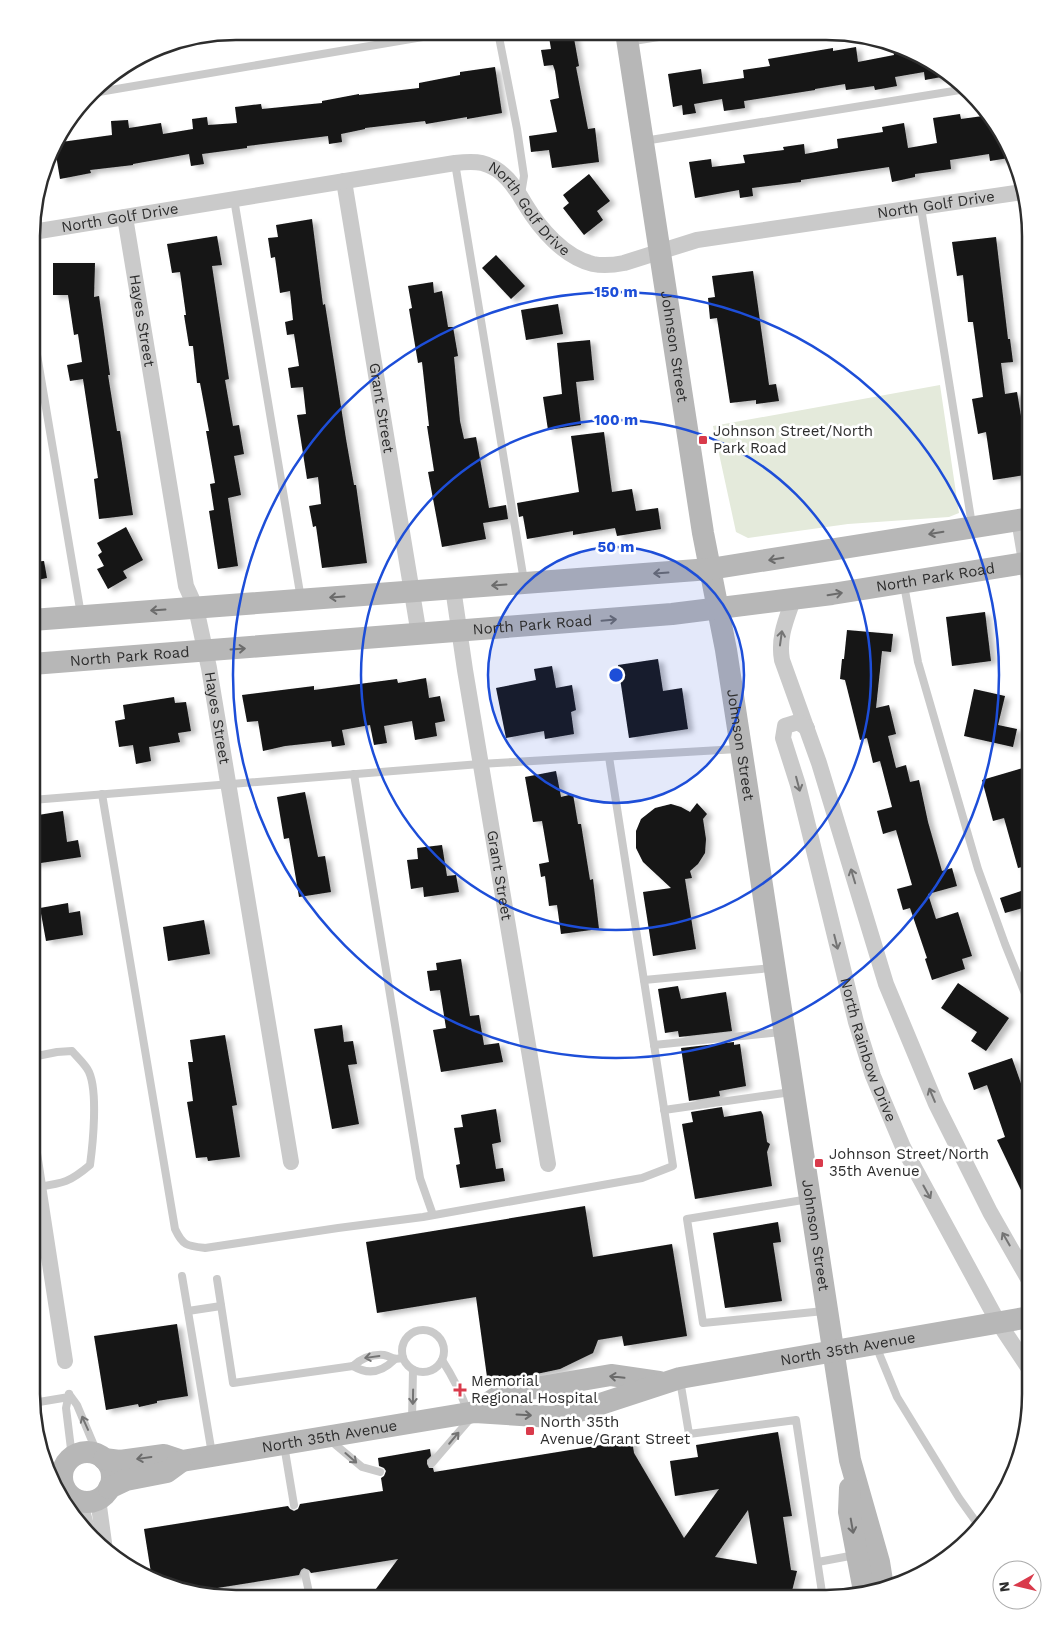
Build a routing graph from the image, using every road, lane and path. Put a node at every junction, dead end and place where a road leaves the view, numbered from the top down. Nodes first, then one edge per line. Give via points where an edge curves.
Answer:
1 (405, 40) edge
2 (500, 40) edge
3 (628, 40) edge
4 (105, 91) edge
5 (957, 91) edge
6 (643, 142) junction
7 (455, 163) junction
8 (344, 181) junction
9 (1017, 193) edge
10 (520, 196) junction
11 (234, 199) junction
12 (921, 208) junction
13 (125, 217) junction
14 (40, 231) edge
15 (660, 252) junction
16 (40, 373) edge
17 (1022, 519) edge
18 (972, 527) junction
19 (1022, 563) edge
20 (710, 569) junction
21 (524, 583) junction
22 (904, 583) junction
23 (453, 588) junction
24 (412, 591) junction
25 (301, 600) junction
26 (792, 600) junction
27 (196, 608) junction
28 (718, 609) junction
29 (81, 616) junction
30 (40, 619) edge
31 (459, 632) junction
32 (418, 635) junction
33 (205, 651) junction
34 (40, 663) edge
35 (807, 728) junction
36 (740, 749) junction
37 (609, 757) junction
38 (480, 764) junction
39 (354, 774) junction
40 (228, 784) junction
41 (102, 794) junction
42 (40, 799) edge
43 (775, 968) junction
44 (644, 980) junction
45 (1022, 986) edge
46 (784, 1031) junction
47 (654, 1045) junction
48 (40, 1055) edge
49 (794, 1091) junction
50 (664, 1110) junction
51 (291, 1162) dead end
52 (548, 1164) dead end
53 (40, 1187) edge
54 (811, 1198) junction
55 (40, 1200) edge
56 (433, 1215) junction
57 (1022, 1268) edge
58 (182, 1276) dead end
59 (217, 1279) dead end
60 (221, 1306) junction
61 (828, 1310) junction
62 (188, 1311) junction
63 (1022, 1318) edge
64 (998, 1322) junction
65 (875, 1344) junction
66 (834, 1351) junction
67 (404, 1358) junction
68 (1022, 1358) edge
69 (394, 1360) junction
70 (442, 1360) junction
71 (65, 1361) dead end
72 (354, 1366) junction
73 (413, 1370) junction
74 (673, 1381) junction
75 (69, 1397) junction
76 (40, 1402) edge
77 (472, 1413) junction
78 (412, 1424) junction
79 (326, 1436) junction
80 (284, 1444) junction
81 (213, 1456) junction
82 (101, 1457) junction
83 (850, 1460) junction
84 (182, 1461) junction
85 (432, 1464) dead end
86 (380, 1472) dead end
87 (74, 1484) edge
88 (294, 1505) dead end
89 (84, 1516) edge
90 (975, 1520) edge
91 (95, 1529) edge
92 (857, 1555) junction
93 (818, 1562) junction
94 (305, 1574) dead end
95 (882, 1582) edge
96 (863, 1586) edge
97 (308, 1590) edge
98 (822, 1590) edge

1 - 4 lane
2 - 10 lane via 524,176
3 - 6 street, Johnson Street
5 - 6 lane
6 - 15 street, Johnson Street
7 - 8 street, North Golf Drive
7 - 10 street, North Golf Drive via 473,162 490,166 508,179
7 - 21 lane
8 - 11 street, North Golf Drive
8 - 24 street, Grant Street
9 - 12 street, North Golf Drive
10 - 15 street, North Golf Drive via 553,240 573,255 594,264 624,263
11 - 13 street, North Golf Drive
11 - 25 lane
12 - 15 street, North Golf Drive via 697,240
12 - 18 lane
13 - 14 street, North Golf Drive
13 - 27 street, Hayes Street via 186,586
15 - 20 street, Johnson Street
16 - 29 lane
17 - 18 street
18 -> 20 street
19 - 22 street, North Park Road
20 -> 21 street
20 - 28 street, Johnson Street
21 -> 23 street
26 -> 22 street, North Park Road
22 - 45 lane via 918,662 976,860
23 - 24 street
23 - 31 street, Grant Street
24 -> 25 street
24 - 32 street, Grant Street
25 - 27 street
26 - 28 street, North Park Road
35 -> 26 street via 781,651 781,635
27 -> 29 street
27 - 33 street, Hayes Street
31 -> 28 street, North Park Road
28 - 36 street, Johnson Street
29 - 30 street
31 - 32 street, North Park Road
31 - 38 street, Grant Street
33 -> 32 street, North Park Road
33 - 34 street, North Park Road
33 - 40 street, Hayes Street
57 -> 35 street via 936,1104 886,984
35 -> 64 street, North Rainbow Drive via 798,722 785,726 783,738 798,785 856,1022 873,1076 902,1147
36 - 37 lane
36 - 43 street, Johnson Street
37 - 38 lane
37 - 44 lane
38 - 39 lane
38 - 52 street, Grant Street
39 - 40 lane
39 - 56 lane via 420,1178
40 - 41 lane
40 - 51 street, Hayes Street
41 - 42 lane
41 - 56 lane via 175,1229 180,1241 191,1247 205,1248
43 - 44 lane
43 - 46 street, Johnson Street
44 - 47 lane
46 - 47 lane
46 - 49 street, Johnson Street
47 - 50 lane
48 - 53 lane via 72,1051 89,1072 94,1102 90,1165 75,1178
49 - 50 lane
49 - 54 street, Johnson Street
50 - 56 lane via 673,1166 642,1178
54 - 61 street, Johnson Street
54 - 61 lane via 687,1219 691,1247 703,1323
55 - 71 street
58 - 62 lane
59 - 60 lane
60 - 62 lane
60 - 72 lane via 233,1383
61 - 66 street, Johnson Street
62 - 81 lane
63 - 64 street, North 35th Avenue
64 - 65 street, North 35th Avenue
64 - 68 street, North Rainbow Drive
65 - 66 street, North 35th Avenue
65 - 90 lane via 897,1397
66 - 74 street, North 35th Avenue
66 - 83 street, Johnson Street
67 - 69 lane
67 - 70 lane via 403,1346 410,1334 424,1330 441,1340
67 - 73 lane
69 -> 72 lane via 383,1355 361,1358
69 - 72 lane via 386,1368 363,1372
70 - 73 lane via 433,1370
70 - 77 lane
73 -> 78 lane
77 -> 74 street, North 35th Avenue via 552,1417
74 -> 77 street, North 35th Avenue via 611,1375 502,1394
74 - 93 lane via 690,1434 796,1420
75 - 76 lane
82 -> 75 lane via 77,1405 69,1394
75 - 87 lane via 66,1408
77 - 78 street, North 35th Avenue
85 -> 77 lane
78 - 79 street, North 35th Avenue
79 - 80 street, North 35th Avenue
79 -> 86 lane via 362,1467
80 - 81 street, North 35th Avenue
80 - 88 lane
81 - 84 street, North 35th Avenue
84 -> 82 street, North 35th Avenue via 164,1455 120,1461
82 - 87 street, North 35th Avenue via 89,1452 80,1453
82 - 87 street via 109,1465 112,1480
83 -> 92 street, Johnson Street via 849,1512
83 - 95 street, Johnson Street
84 - 87 street, North 35th Avenue via 167,1472 126,1480
87 - 89 street
87 - 91 street
92 - 93 lane
92 - 96 street, Johnson Street
93 - 98 lane
94 - 97 lane

